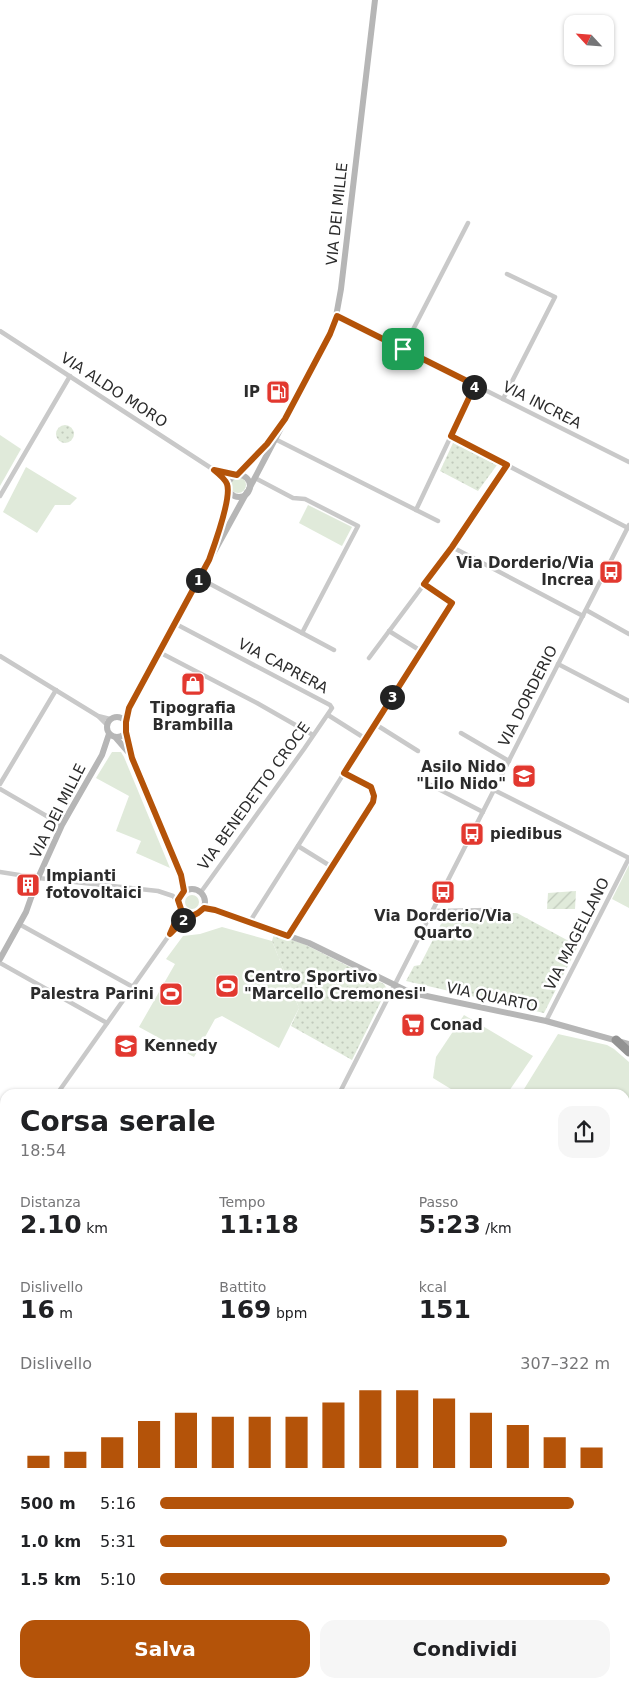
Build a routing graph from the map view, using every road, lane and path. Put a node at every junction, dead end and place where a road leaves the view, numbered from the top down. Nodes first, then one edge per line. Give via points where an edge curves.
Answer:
1 (374, 0) edge
2 (468, 223) dead end
3 (507, 274) dead end
4 (337, 316) junction
5 (0, 331) edge
6 (403, 349) junction
7 (70, 376) junction
8 (475, 385) junction
9 (504, 399) junction
10 (285, 419) junction
11 (451, 436) junction
12 (276, 439) junction
13 (629, 462) edge
14 (507, 465) junction
15 (214, 470) junction
16 (236, 475) junction
17 (255, 478) junction
18 (228, 487) junction
19 (248, 491) junction
20 (0, 496) edge
21 (416, 510) junction
22 (438, 521) dead end
23 (628, 526) edge
24 (452, 547) junction
25 (209, 560) junction
26 (199, 578) junction
27 (424, 584) junction
28 (586, 610) junction
29 (583, 616) junction
30 (174, 623) junction
31 (389, 631) junction
32 (302, 633) junction
33 (629, 634) edge
34 (334, 650) dead end
35 (421, 650) junction
36 (159, 652) junction
37 (369, 658) dead end
38 (1, 659) edge
39 (558, 664) junction
40 (56, 690) junction
41 (629, 701) edge
42 (129, 708) junction
43 (328, 715) junction
44 (117, 717) junction
45 (108, 722) junction
46 (126, 722) junction
47 (375, 724) junction
48 (126, 732) junction
49 (461, 733) dead end
50 (109, 734) junction
51 (313, 735) junction
52 (116, 738) junction
53 (366, 739) junction
54 (418, 751) dead end
55 (102, 755) junction
56 (132, 758) junction
57 (510, 760) junction
58 (344, 773) junction
59 (421, 780) dead end
60 (0, 784) edge
61 (0, 789) edge
62 (494, 790) junction
63 (483, 812) junction
64 (62, 825) junction
65 (298, 846) junction
66 (629, 858) edge
67 (332, 867) junction
68 (0, 872) edge
69 (181, 875) junction
70 (38, 878) junction
71 (184, 891) junction
72 (199, 891) junction
73 (204, 905) junction
74 (180, 906) junction
75 (491, 910) dead end
76 (433, 911) junction
77 (191, 915) junction
78 (249, 923) junction
79 (19, 924) junction
80 (170, 934) junction
81 (288, 936) junction
82 (0, 961) edge
83 (396, 984) junction
84 (133, 986) junction
85 (546, 1021) junction
86 (107, 1023) junction
87 (616, 1040) junction
88 (629, 1044) edge
89 (629, 1052) edge
90 (61, 1089) edge
91 (343, 1089) edge

1 - 4 main road, VIA DEI MILLE
2 - 6 street
3 - 9 street via 555,297
4 - 6 street, VIA INCREA
4 - 10 main road, VIA DEI MILLE
5 - 7 street, VIA ALDO MORO
6 - 8 street, VIA INCREA
7 - 15 street, VIA ALDO MORO
7 - 20 street
8 - 9 street, VIA INCREA
8 - 11 street
9 - 13 street, VIA INCREA
10 - 12 main road, VIA DEI MILLE
10 - 16 main road, VIA DEI MILLE via 267,444
11 - 14 street
11 - 21 street
12 - 17 main road, VIA DEI MILLE
12 - 21 street
14 - 23 street
14 - 24 street
15 - 16 street, VIA ALDO MORO
15 - 18 street, VIA ALDO MORO
16 - 18 main road via 230,479
16 - 19 main road via 247,478
17 - 19 main road, VIA DEI MILLE
17 - 32 street via 358,526
18 - 19 main road via 238,497
18 - 25 main road, VIA DEI MILLE via 221,527
19 - 25 main road, VIA DEI MILLE
21 - 22 street
23 - 28 street, VIA DORDERIO
24 - 27 street
24 - 29 street
25 - 26 main road, VIA DEI MILLE
26 - 30 main road, VIA DEI MILLE
26 - 32 street
27 - 31 street
27 - 35 street via 452,603
28 - 29 street, VIA DORDERIO
28 - 33 street
29 - 39 street, VIA DORDERIO
30 - 36 main road, VIA DEI MILLE
30 - 43 street, VIA CAPRERA via 330,705 332,709
31 - 35 street
31 - 37 street
32 - 34 street
35 - 47 street
36 - 42 main road, VIA DEI MILLE
36 - 51 street
38 - 40 street
39 - 41 street
39 - 57 street, VIA DORDERIO
40 - 45 street
40 - 60 street
42 - 44 main road, VIA DEI MILLE
42 - 46 main road, VIA DEI MILLE
43 - 51 street, VIA BENEDETTO CROCE
43 - 53 street, VIA CAPRERA
44 - 45 main road
44 - 46 main road
45 - 50 main road
46 - 48 main road
47 - 53 street
47 - 54 street
48 - 52 main road
48 - 56 main road
49 - 57 street
50 - 52 main road
50 - 55 main road, VIA DEI MILLE
51 - 72 street, VIA BENEDETTO CROCE
52 - 55 main road, VIA DEI MILLE
52 - 56 main road
53 - 58 street
55 - 64 main road, VIA DEI MILLE
56 - 69 main road
57 - 62 street, VIA DORDERIO
58 - 65 street
58 - 67 street via 371,787 374,796
59 - 63 street
61 - 64 street
62 - 63 street, VIA DORDERIO
62 - 66 street
63 - 76 street, VIA DORDERIO
64 - 70 main road, VIA DEI MILLE
65 - 67 street
65 - 78 street
66 - 85 street, VIA MAGELLANO
67 - 81 street
68 - 70 street
69 - 71 main road
69 - 72 main road
70 - 74 street via 158,891 172,895
70 - 79 main road, VIA DEI MILLE
71 - 72 main road via 190,888
71 - 74 main road via 179,897
72 - 73 main road
73 - 77 main road via 198,913
73 - 78 main road, VIA QUARTO
74 - 77 main road via 183,912
74 - 80 street
75 - 76 street
76 - 83 street, VIA DORDERIO
77 - 80 street
78 - 81 main road, VIA QUARTO
79 - 82 main road, VIA DEI MILLE
79 - 84 street
80 - 84 street
81 - 83 main road, VIA QUARTO
82 - 86 street
83 - 85 main road, VIA QUARTO via 417,994
83 - 91 street, VIA DORDERIO
84 - 86 street
85 - 87 main road, VIA QUARTO
86 - 90 street
87 - 88 main road, VIA QUARTO
87 - 89 highway

